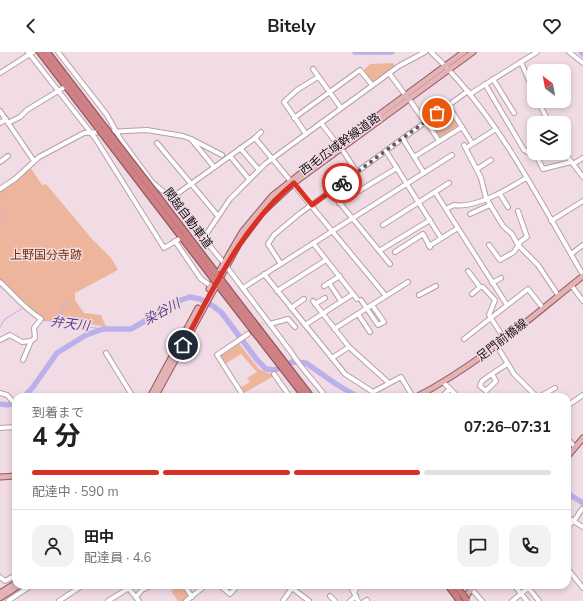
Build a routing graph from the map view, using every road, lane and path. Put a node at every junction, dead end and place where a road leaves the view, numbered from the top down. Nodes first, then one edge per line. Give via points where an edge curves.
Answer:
1 (40, 52) edge
2 (47, 52) edge
3 (58, 52) edge
4 (425, 52) edge
5 (431, 52) edge
6 (464, 52) edge
7 (473, 52) edge
8 (537, 52) edge
9 (569, 52) edge
10 (31, 53) edge
11 (521, 62) junction
12 (583, 63) edge
13 (447, 68) junction
14 (313, 69) dead end
15 (0, 73) edge
16 (389, 73) junction
17 (527, 76) edge
18 (318, 77) junction
19 (493, 79) junction
20 (485, 84) junction
21 (372, 85) junction
22 (61, 89) junction
23 (329, 92) junction
24 (469, 93) junction
25 (407, 97) junction
26 (448, 105) junction
27 (341, 108) junction
28 (0, 111) edge
29 (514, 113) dead end
30 (294, 118) junction
31 (7, 121) junction
32 (426, 122) junction
33 (0, 123) edge
34 (321, 123) junction
35 (462, 127) junction
36 (102, 129) junction
37 (496, 129) junction
38 (116, 130) junction
39 (91, 132) junction
40 (262, 132) dead end
41 (306, 134) junction
42 (255, 138) junction
43 (191, 139) junction
44 (403, 139) junction
45 (439, 141) junction
46 (156, 143) dead end
47 (472, 143) junction
48 (340, 147) junction
49 (240, 148) junction
50 (386, 151) junction
51 (222, 154) dead end
52 (452, 155) dead end
53 (8, 156) dead end
54 (230, 156) junction
55 (414, 157) junction
56 (273, 158) junction
57 (583, 158) edge
58 (491, 160) dead end
59 (570, 160) edge
60 (34, 161) junction
61 (0, 162) edge
62 (572, 163) junction
63 (214, 167) junction
64 (396, 168) junction
65 (477, 169) junction
66 (259, 170) junction
67 (357, 172) junction
68 (424, 174) junction
69 (583, 177) edge
70 (526, 178) junction
71 (249, 179) junction
72 (292, 182) junction
73 (449, 183) dead end
74 (192, 184) junction
75 (407, 184) junction
76 (0, 188) edge
77 (330, 191) junction
78 (435, 192) junction
79 (500, 194) junction
80 (486, 198) junction
81 (170, 199) junction
82 (583, 201) edge
83 (339, 203) junction
84 (418, 203) junction
85 (312, 205) junction
86 (490, 205) junction
87 (508, 207) dead end
88 (446, 210) junction
89 (518, 211) dead end
90 (470, 214) dead end
91 (218, 216) junction
92 (353, 218) junction
93 (430, 220) junction
94 (551, 221) junction
95 (383, 225) dead end
96 (458, 228) junction
97 (194, 229) junction
98 (333, 231) junction
99 (189, 232) dead end
100 (441, 238) junction
101 (203, 239) junction
102 (313, 243) junction
103 (489, 245) dead end
104 (518, 245) junction
105 (583, 245) edge
106 (380, 251) junction
107 (395, 252) dead end
108 (571, 254) junction
109 (326, 260) junction
110 (225, 264) junction
111 (281, 264) junction
112 (390, 264) dead end
113 (468, 271) dead end
114 (264, 274) junction
115 (340, 276) junction
116 (583, 276) edge
117 (500, 278) dead end
118 (0, 282) edge
119 (408, 282) dead end
120 (492, 282) junction
121 (329, 283) junction
122 (571, 285) junction
123 (211, 286) junction
124 (324, 286) dead end
125 (436, 286) dead end
126 (480, 287) junction
127 (243, 288) junction
128 (278, 291) junction
129 (353, 294) junction
130 (472, 294) dead end
131 (419, 295) dead end
132 (558, 295) junction
133 (386, 296) junction
134 (207, 297) junction
135 (324, 298) dead end
136 (304, 299) dead end
137 (583, 301) edge
138 (341, 302) junction
139 (203, 304) junction
140 (372, 305) junction
141 (507, 305) junction
142 (291, 308) junction
143 (366, 308) junction
144 (543, 308) junction
145 (322, 313) junction
146 (358, 314) junction
147 (491, 318) junction
148 (266, 322) junction
149 (305, 325) junction
150 (295, 327) dead end
151 (334, 329) junction
152 (370, 332) dead end
153 (246, 335) tunnel mouth
154 (464, 339) dead end
155 (0, 340) edge
156 (505, 340) junction
157 (31, 341) junction
158 (496, 346) junction
159 (349, 347) junction
160 (106, 353) dead end
161 (332, 358) junction
162 (23, 360) dead end
163 (507, 364) junction
164 (288, 370) junction
165 (274, 374) dead end
166 (492, 374) dead end
167 (389, 383) junction
168 (444, 383) junction
169 (555, 388) dead end
170 (449, 390) junction
171 (0, 393) edge
172 (131, 393) edge
173 (152, 393) edge
174 (157, 393) edge
175 (241, 393) edge
176 (287, 393) edge
177 (302, 393) edge
178 (308, 393) edge
179 (323, 393) edge
180 (410, 393) edge
181 (424, 393) edge
182 (446, 393) edge
183 (453, 393) edge
184 (534, 393) edge
185 (546, 393) edge
186 (583, 395) edge
187 (12, 398) edge
188 (571, 403) edge
189 (12, 427) edge
190 (0, 428) edge
191 (583, 438) edge
192 (571, 442) edge
193 (575, 447) junction
194 (571, 452) edge
195 (12, 476) edge
196 (0, 477) edge
197 (582, 509) dead end
198 (571, 520) edge
199 (574, 522) junction
200 (571, 525) edge
201 (583, 527) edge
202 (571, 573) edge
203 (0, 577) edge
204 (12, 577) edge
205 (12, 586) edge
206 (583, 588) edge
207 (14, 589) edge
208 (26, 589) edge
209 (77, 589) edge
210 (126, 589) edge
211 (132, 589) edge
212 (144, 589) edge
213 (187, 589) edge
214 (201, 589) edge
215 (224, 589) edge
216 (234, 589) edge
217 (291, 589) edge
218 (296, 589) edge
219 (352, 589) edge
220 (357, 589) edge
221 (452, 589) edge
222 (457, 589) edge
223 (469, 589) edge
224 (473, 589) edge
225 (518, 589) edge
226 (525, 589) edge
227 (529, 589) edge
228 (0, 593) edge
229 (521, 593) junction
230 (355, 594) junction
231 (136, 596) junction
232 (330, 596) dead end
233 (192, 597) junction
234 (0, 598) edge
235 (461, 599) edge
236 (8, 601) edge
237 (59, 601) edge
238 (108, 601) edge
239 (139, 601) edge
240 (186, 601) edge
241 (283, 601) edge
242 (308, 601) edge
243 (335, 601) edge
244 (350, 601) edge
245 (358, 601) edge
246 (467, 601) edge
247 (482, 601) edge
248 (512, 601) edge
249 (527, 601) edge
250 (539, 601) edge

1 - 36 highway, 関越自動車道
2 - 36 highway, 関越自動車道
3 - 38 street via 76,80 107,115
4 - 16 street
5 - 13 street
6 - 13 main road, 西毛広域幹線道路
7 - 13 main road, 西毛広域幹線道路
8 - 11 street
9 - 12 street
10 - 15 street
10 - 22 street
11 - 17 street
11 - 19 street
13 - 24 street
13 - 25 main road, 西毛広域幹線道路
14 - 18 street
16 - 21 street
16 - 25 street
18 - 23 street
18 - 30 street via 284,101
19 - 20 street
19 - 29 street
20 - 24 street
20 - 62 street via 523,148 537,157 543,170
21 - 23 street via 360,70
21 - 27 street
22 - 31 street via 20,117
22 - 39 street
23 - 27 street
23 - 30 street
24 - 26 street
24 - 37 street
25 - 32 street
25 - 48 main road, 西毛広域幹線道路
26 - 32 street
26 - 35 street
27 - 34 street
28 - 31 street
30 - 41 street
31 - 33 street
31 - 60 street
32 - 44 street
32 - 45 street
34 - 41 street
34 - 48 street
35 - 45 street
35 - 47 street
36 - 164 highway, 関越自動車道, bridge
37 - 47 street
37 - 70 street
38 - 39 street
38 - 43 street via 165,132
38 - 81 street via 152,182
39 - 60 street via 78,135
39 - 123 street via 164,248 177,240 201,279
40 - 42 street
41 - 56 street
42 - 49 street
42 - 56 street
43 - 51 street
43 - 63 street
44 - 50 street
44 - 55 street
45 - 55 street
46 - 74 street
47 - 65 street via 465,146
48 - 67 street
48 - 72 main road, 西毛広域幹線道路
49 - 54 street
49 - 66 street
50 - 64 street
50 - 67 street
52 - 68 street
53 - 61 street
54 - 63 street
54 - 71 street
55 - 68 street
56 - 66 street
56 - 72 street
57 - 62 street
58 - 65 street
59 - 62 street
60 - 76 street via 15,179
62 - 69 street
63 - 74 street
64 - 75 street
64 - 83 street
65 - 80 street
66 - 71 street
67 - 77 street
68 - 75 street
70 - 79 street
70 - 94 street
71 - 91 street
72 - 85 street
72 - 110 main road, 西毛広域幹線道路 via 259,210 242,232
73 - 78 street
74 - 81 street
74 - 91 street
75 - 84 street
75 - 92 street
77 - 83 street
77 - 85 street
78 - 84 street
78 - 88 street
79 - 80 street
79 - 87 street
80 - 86 street
80 - 88 street via 462,206 454,205
81 - 97 street
82 - 94 street
83 - 92 street
84 - 93 street
84 - 95 street
85 - 98 street
85 - 111 street via 291,220 268,242
86 - 90 street
86 - 104 street
88 - 96 street
89 - 104 street via 527,237
91 - 101 street
92 - 98 street
92 - 106 street
93 - 100 street
93 - 106 street
94 - 108 street
96 - 100 street
96 - 120 street
97 - 99 street
97 - 101 street
98 - 102 street
98 - 133 street
100 - 107 street via 430,246 423,234
101 - 110 street
102 - 109 street
102 - 111 street
103 - 104 street via 500,260 512,254
104 - 132 street via 539,266
105 - 108 street
106 - 112 street
108 - 116 street
109 - 115 street
109 - 128 street
110 - 123 main road, 西毛広域幹線道路
110 - 127 street
110 - 134 main road, 西毛広域幹線道路
111 - 114 street
113 - 126 street
114 - 127 street
114 - 128 street
115 - 121 street
115 - 129 street
116 - 122 main road, 足門前橋線
117 - 120 street
118 - 157 street via 27,310 41,319 34,328 35,338
119 - 133 street
120 - 141 street
121 - 124 street
121 - 138 street
122 - 132 main road, 足門前橋線
122 - 137 street
123 - 134 main road, 西毛広域幹線道路
125 - 131 street
126 - 130 street
126 - 147 street via 495,300 488,313
127 - 148 street
128 - 142 street
129 - 138 street
129 - 143 street
132 - 144 main road, 足門前橋線
133 - 140 street
134 - 139 main road, 西毛広域幹線道路
135 - 145 street via 314,302
136 - 142 street
138 - 145 street
139 - 173 main road, 西毛広域幹線道路
139 - 174 main road, 西毛広域幹線道路
140 - 143 street
140 - 143 street via 384,322 378,325
141 - 144 street via 528,289
141 - 147 street
142 - 149 street
143 - 146 street
144 - 156 main road, 足門前橋線
145 - 149 street
145 - 151 street
146 - 151 street
146 - 152 street
147 - 154 street
147 - 156 street
148 - 150 street via 288,319
148 - 179 street
149 - 161 street
151 - 159 street
153 - 175 street via 217,354
155 - 157 street via 10,334 22,342
156 - 158 main road, 足門前橋線
157 - 162 street
158 - 163 street
158 - 168 main road, 足門前橋線
159 - 161 street
159 - 167 street
160 - 172 street
161 - 167 street via 345,374 373,392
163 - 166 street
163 - 184 street via 515,376
164 - 177 highway, 関越自動車道
164 - 178 highway, 関越自動車道
165 - 176 street
167 - 180 street via 400,377
168 - 170 street
168 - 181 main road, 足門前橋線
169 - 185 street
170 - 182 street
170 - 183 street
171 - 187 street
186 - 188 street
189 - 190 street
191 - 193 main road
192 - 193 street
193 - 194 main road
195 - 196 main road
197 - 199 street
198 - 199 street
199 - 200 street
199 - 201 street
202 - 206 street
203 - 204 street via 6,581
205 - 228 main road
207 - 234 main road
208 - 236 street
209 - 237 street
210 - 238 street
211 - 231 street
212 - 231 street
213 - 233 street
214 - 233 street
215 - 216 street via 230,594
217 - 241 street
218 - 242 street
219 - 230 street
220 - 230 street
221 - 235 highway
222 - 235 highway
223 - 235 main road
224 - 247 street
225 - 229 street
226 - 229 street
227 - 250 street
229 - 248 street
229 - 249 street
230 - 244 street
230 - 245 street
231 - 239 street
232 - 243 street
233 - 240 street
235 - 246 highway, bridge

